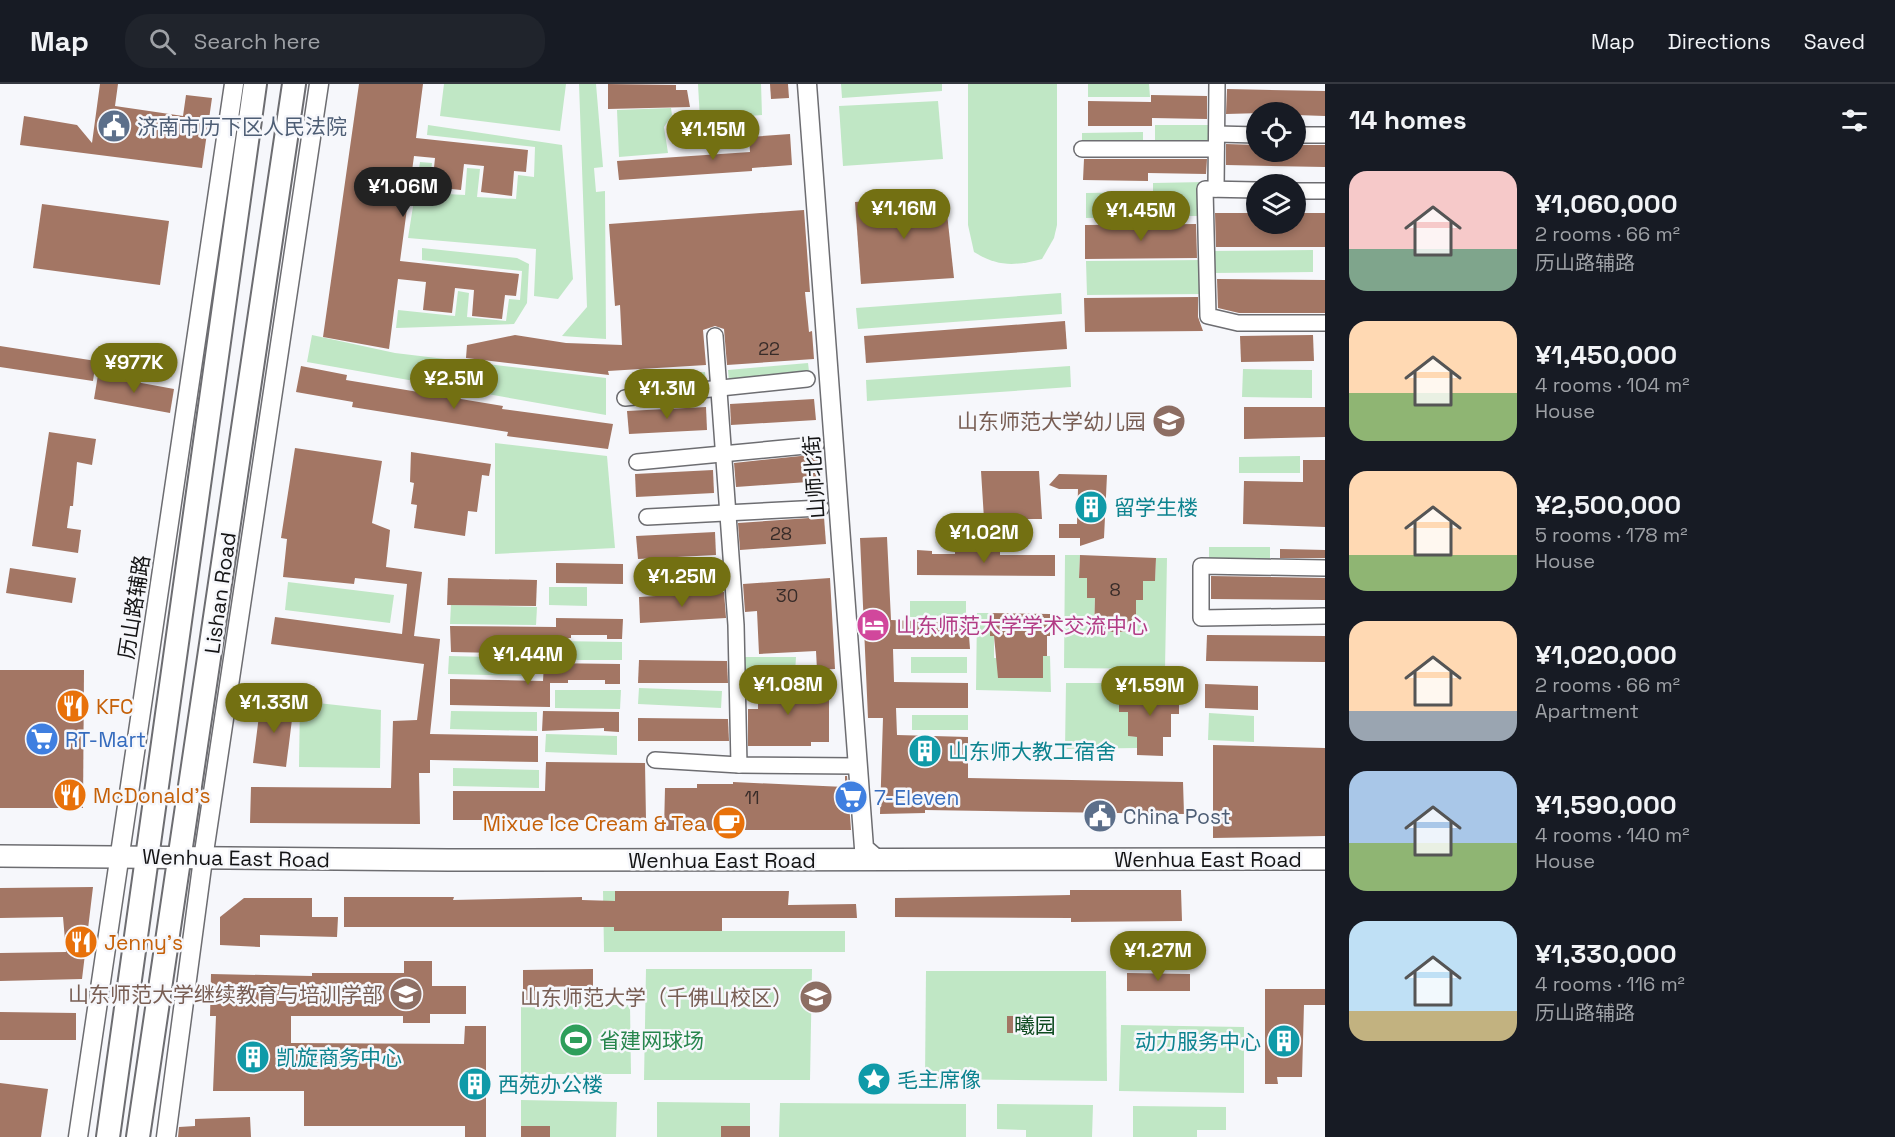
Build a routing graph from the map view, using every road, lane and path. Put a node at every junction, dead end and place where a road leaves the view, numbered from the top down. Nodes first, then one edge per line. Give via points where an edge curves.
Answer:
1 (234, 84) edge
2 (255, 84) edge
3 (294, 84) edge
4 (319, 84) edge
5 (807, 84) edge
6 (1217, 84) edge
7 (1306, 135) edge
8 (1325, 135) edge
9 (1246, 137) edge
10 (1216, 142) junction
11 (1082, 149) dead end
12 (1216, 189) junction
13 (1246, 190) edge
14 (1306, 191) edge
15 (1325, 191) edge
16 (1325, 323) edge
17 (715, 336) dead end
18 (807, 380) dead end
19 (720, 387) junction
20 (625, 398) dead end
21 (816, 445) dead end
22 (725, 452) junction
23 (637, 462) dead end
24 (820, 508) dead end
25 (729, 513) junction
26 (647, 517) dead end
27 (1325, 568) edge
28 (1325, 616) edge
29 (655, 760) dead end
30 (739, 765) junction
31 (857, 766) junction
32 (0, 856) edge
33 (148, 856) junction
34 (119, 857) junction
35 (192, 859) junction
36 (1325, 859) edge
37 (878, 860) junction
38 (78, 1137) edge
39 (108, 1137) edge
40 (138, 1137) edge
41 (166, 1137) edge

1 - 34 street, 历山路辅路
2 - 33 main road, Lishan Road
3 - 35 main road, Lishan Road
4 - 35 street
5 - 31 street, 山师北街
6 - 10 street
7 - 8 street
9 - 10 street
10 - 11 street
10 - 12 street
12 - 13 street
12 - 16 street via 1205,189 1208,316 1238,323
14 - 15 street
17 - 19 street
18 - 19 street
19 - 20 street
19 - 22 street
21 - 22 street
22 - 23 street
22 - 25 street
24 - 25 street
25 - 26 street
25 - 30 street
27 - 28 street via 1201,566 1201,618
29 - 30 street
30 - 31 street
31 - 37 street, 山师北街 via 864,848
32 - 34 main road, Wenhua East Road
33 - 34 main road, Wenhua East Road
33 - 35 main road, Wenhua East Road
33 - 39 main road, Lishan Road
34 - 38 street, 历山路辅路
35 - 37 main road, Wenhua East Road
35 - 40 main road, Lishan Road
35 - 41 street
36 - 37 main road, Wenhua East Road

